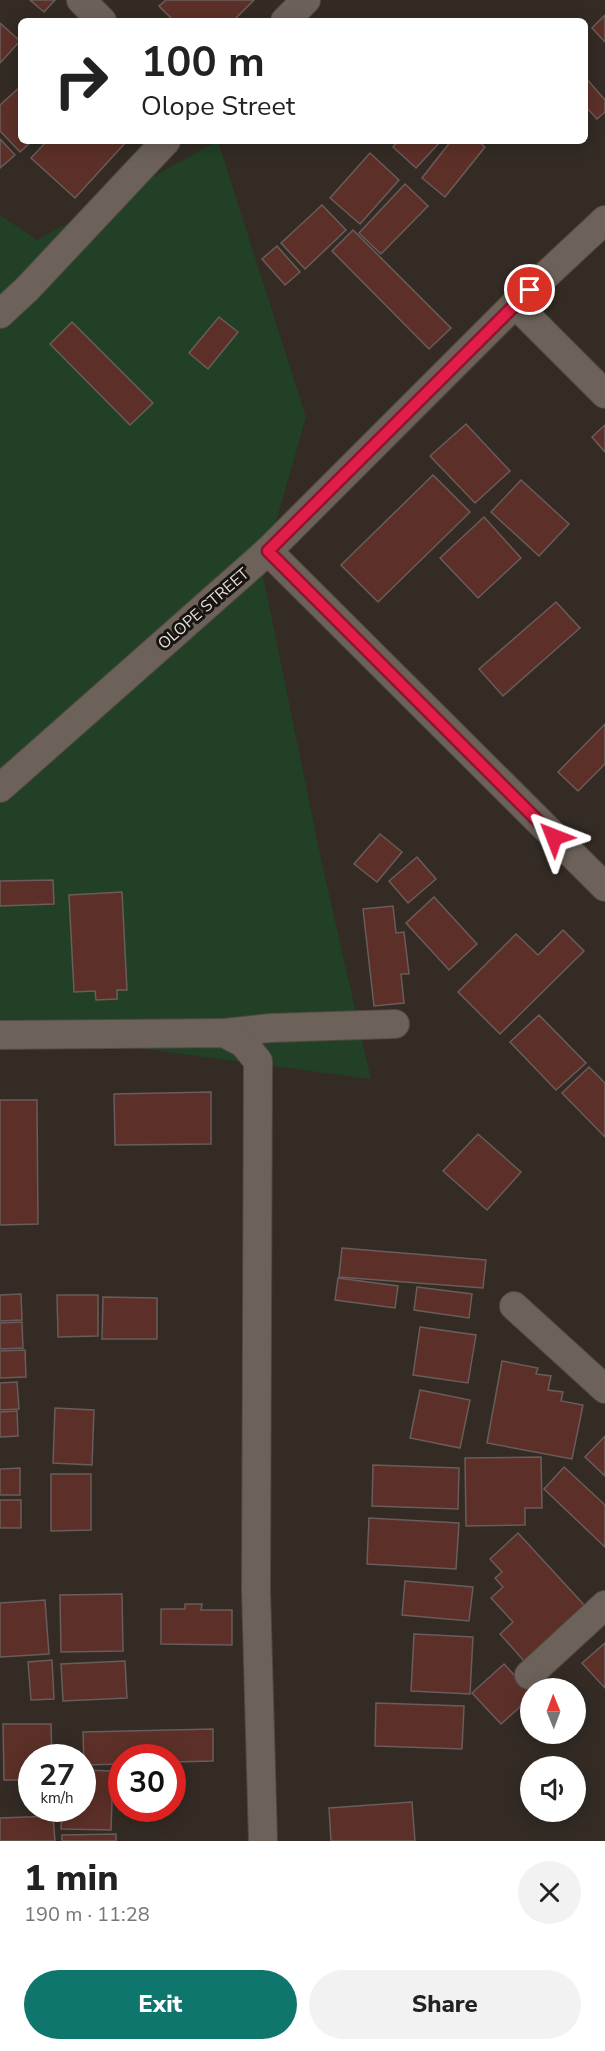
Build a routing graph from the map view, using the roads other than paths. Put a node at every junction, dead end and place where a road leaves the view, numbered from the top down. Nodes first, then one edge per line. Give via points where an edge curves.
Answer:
1 (81, 0) edge
2 (306, 0) edge
3 (99, 18) edge
4 (288, 18) edge
5 (163, 144) edge
6 (605, 220) edge
7 (514, 304) junction
8 (0, 314) edge
9 (605, 394) edge
10 (268, 551) junction
11 (0, 788) edge
12 (605, 887) edge
13 (395, 1024) dead end
14 (224, 1033) junction
15 (0, 1035) edge
16 (514, 1306) dead end
17 (605, 1389) edge
18 (605, 1605) edge
19 (529, 1675) dead end
20 (263, 1841) edge

1 - 3 street
2 - 4 street
5 - 8 street
6 - 7 street, OLOPE STREET
7 - 9 street
7 - 10 street, OLOPE STREET
10 - 11 street, OLOPE STREET
10 - 12 street
13 - 14 street
14 - 15 street
14 - 20 street via 243,1043 258,1061 256,1590
16 - 17 street
18 - 19 street

